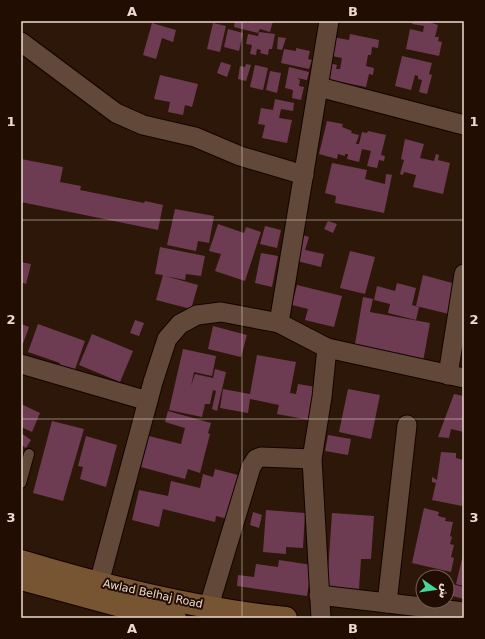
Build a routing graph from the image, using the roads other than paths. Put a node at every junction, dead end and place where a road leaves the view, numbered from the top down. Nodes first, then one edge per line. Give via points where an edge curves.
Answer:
1 (329, 21) edge
2 (21, 42) edge
3 (319, 86) junction
4 (464, 125) edge
5 (304, 175) junction
6 (464, 274) edge
7 (279, 323) junction
8 (327, 348) junction
9 (21, 364) edge
10 (456, 376) edge
11 (148, 401) junction
12 (407, 425) dead end
13 (29, 454) dead end
14 (312, 459) junction
15 (21, 483) edge
16 (21, 561) edge
17 (21, 579) edge
18 (99, 583) junction
19 (319, 595) junction
20 (387, 603) junction
21 (209, 606) junction
22 (464, 612) edge
23 (137, 614) edge
24 (175, 618) edge
25 (286, 618) edge
26 (321, 618) edge

1 - 3 street
2 - 5 street via 116,113 128,119 195,137 240,156
3 - 4 street
3 - 5 street
5 - 7 street
6 - 10 street
7 - 8 street
7 - 11 street via 221,312 198,315 180,324 167,339
8 - 10 street
8 - 14 street
9 - 11 street
11 - 18 street
12 - 20 street
13 - 15 lane
14 - 19 street
14 - 21 street via 261,457 251,466
16 - 18 main road, Awlad Belhaj Road
17 - 23 main road, Awlad Belhaj Road
18 - 21 main road, Awlad Belhaj Road
19 - 20 street
19 - 26 street
20 - 22 street
21 - 25 main road, Awlad Belhaj Road
23 - 24 main road, Awlad Belhaj Road

